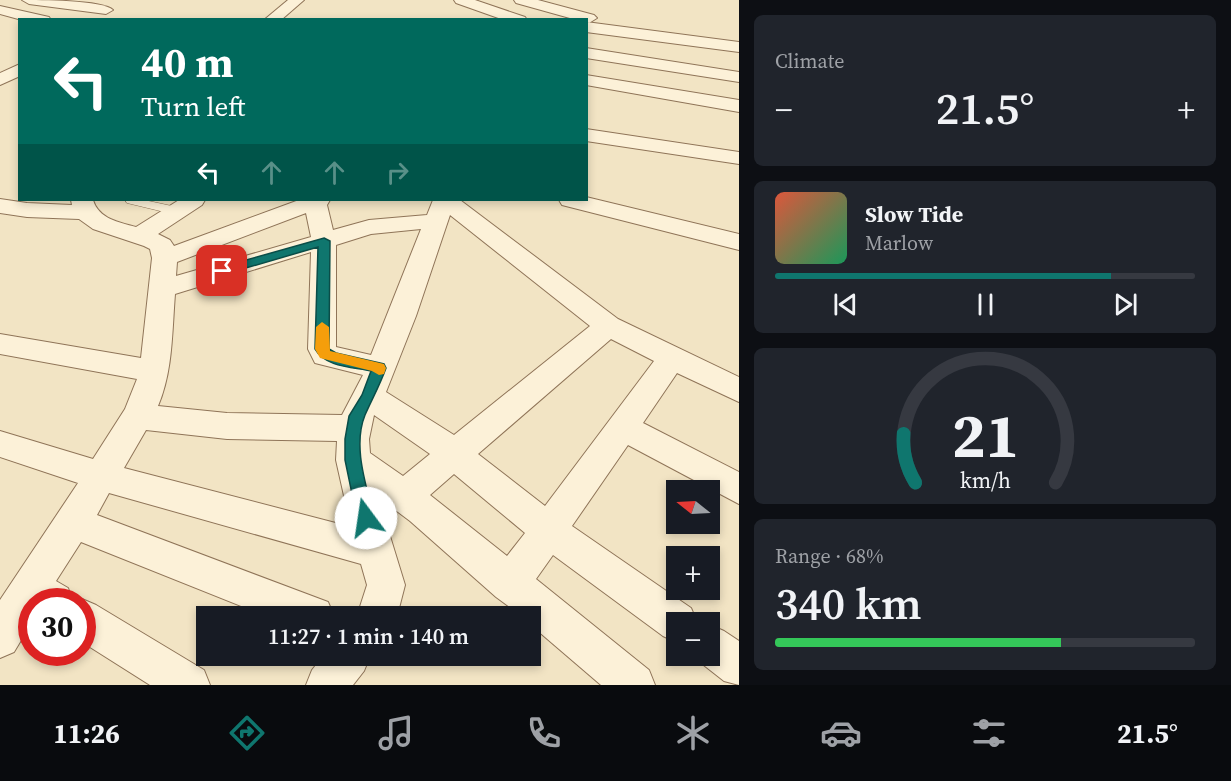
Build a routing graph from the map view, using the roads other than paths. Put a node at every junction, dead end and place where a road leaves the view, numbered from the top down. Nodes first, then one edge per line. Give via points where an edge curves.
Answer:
1 (29, 0) edge
2 (297, 0) edge
3 (461, 0) edge
4 (521, 0) edge
5 (544, 6) junction
6 (0, 10) edge
7 (106, 10) edge
8 (590, 17) edge
9 (35, 18) edge
10 (277, 18) edge
11 (517, 18) edge
12 (522, 18) edge
13 (716, 28) dead end
14 (739, 47) edge
15 (588, 53) edge
16 (18, 70) edge
17 (739, 76) edge
18 (0, 80) edge
19 (588, 80) edge
20 (739, 106) edge
21 (588, 135) edge
22 (739, 158) edge
23 (142, 201) edge
24 (314, 201) edge
25 (317, 201) edge
26 (574, 201) edge
27 (84, 203) edge
28 (186, 205) edge
29 (442, 206) edge
30 (5, 211) edge
31 (139, 236) junction
32 (324, 241) junction
33 (739, 242) edge
34 (165, 258) junction
35 (162, 289) junction
36 (608, 326) junction
37 (0, 344) edge
38 (672, 358) junction
39 (154, 371) junction
40 (374, 382) junction
41 (739, 390) edge
42 (137, 416) junction
43 (622, 426) junction
44 (0, 444) edge
45 (354, 444) junction
46 (456, 455) junction
47 (100, 476) junction
48 (739, 489) edge
49 (404, 496) junction
50 (74, 522) junction
51 (548, 530) junction
52 (375, 551) junction
53 (510, 584) junction
54 (45, 588) edge
55 (288, 606) edge
56 (380, 606) edge
57 (666, 614) edge
58 (18, 615) edge
59 (96, 628) edge
60 (2, 629) edge
61 (720, 652) edge
62 (341, 666) edge
63 (739, 666) edge
64 (189, 685) edge
65 (327, 685) edge
66 (634, 685) edge

1 - 7 street
2 - 10 street
3 - 11 street
4 - 5 street
5 - 8 street
5 - 12 street
6 - 9 street
8 - 13 street
8 - 14 street
15 - 17 street
16 - 18 street
19 - 20 street
21 - 22 street
23 - 28 lane
24 - 34 street
25 - 32 street
26 - 33 street
27 - 30 street
27 - 31 street via 96,221
28 - 31 street
29 - 32 street
29 - 36 street
29 - 40 street
31 - 34 street via 161,245
32 - 35 street
32 - 40 street via 322,349
34 - 35 street
35 - 39 street
36 - 38 street
36 - 46 street
37 - 39 street
38 - 41 street
38 - 43 street
39 - 42 street
40 - 45 street via 357,416
40 - 46 street
42 - 45 street
42 - 47 street
43 - 48 street
43 - 51 street
44 - 47 street
45 - 49 street
45 - 52 street via 361,501
46 - 49 street
46 - 51 street
47 - 50 street
47 - 52 street
49 - 53 street
50 - 54 street
50 - 55 street
51 - 53 street
51 - 57 street
52 - 56 street via 386,585
53 - 66 street
58 - 60 street
59 - 64 street
61 - 63 street
62 - 65 street

